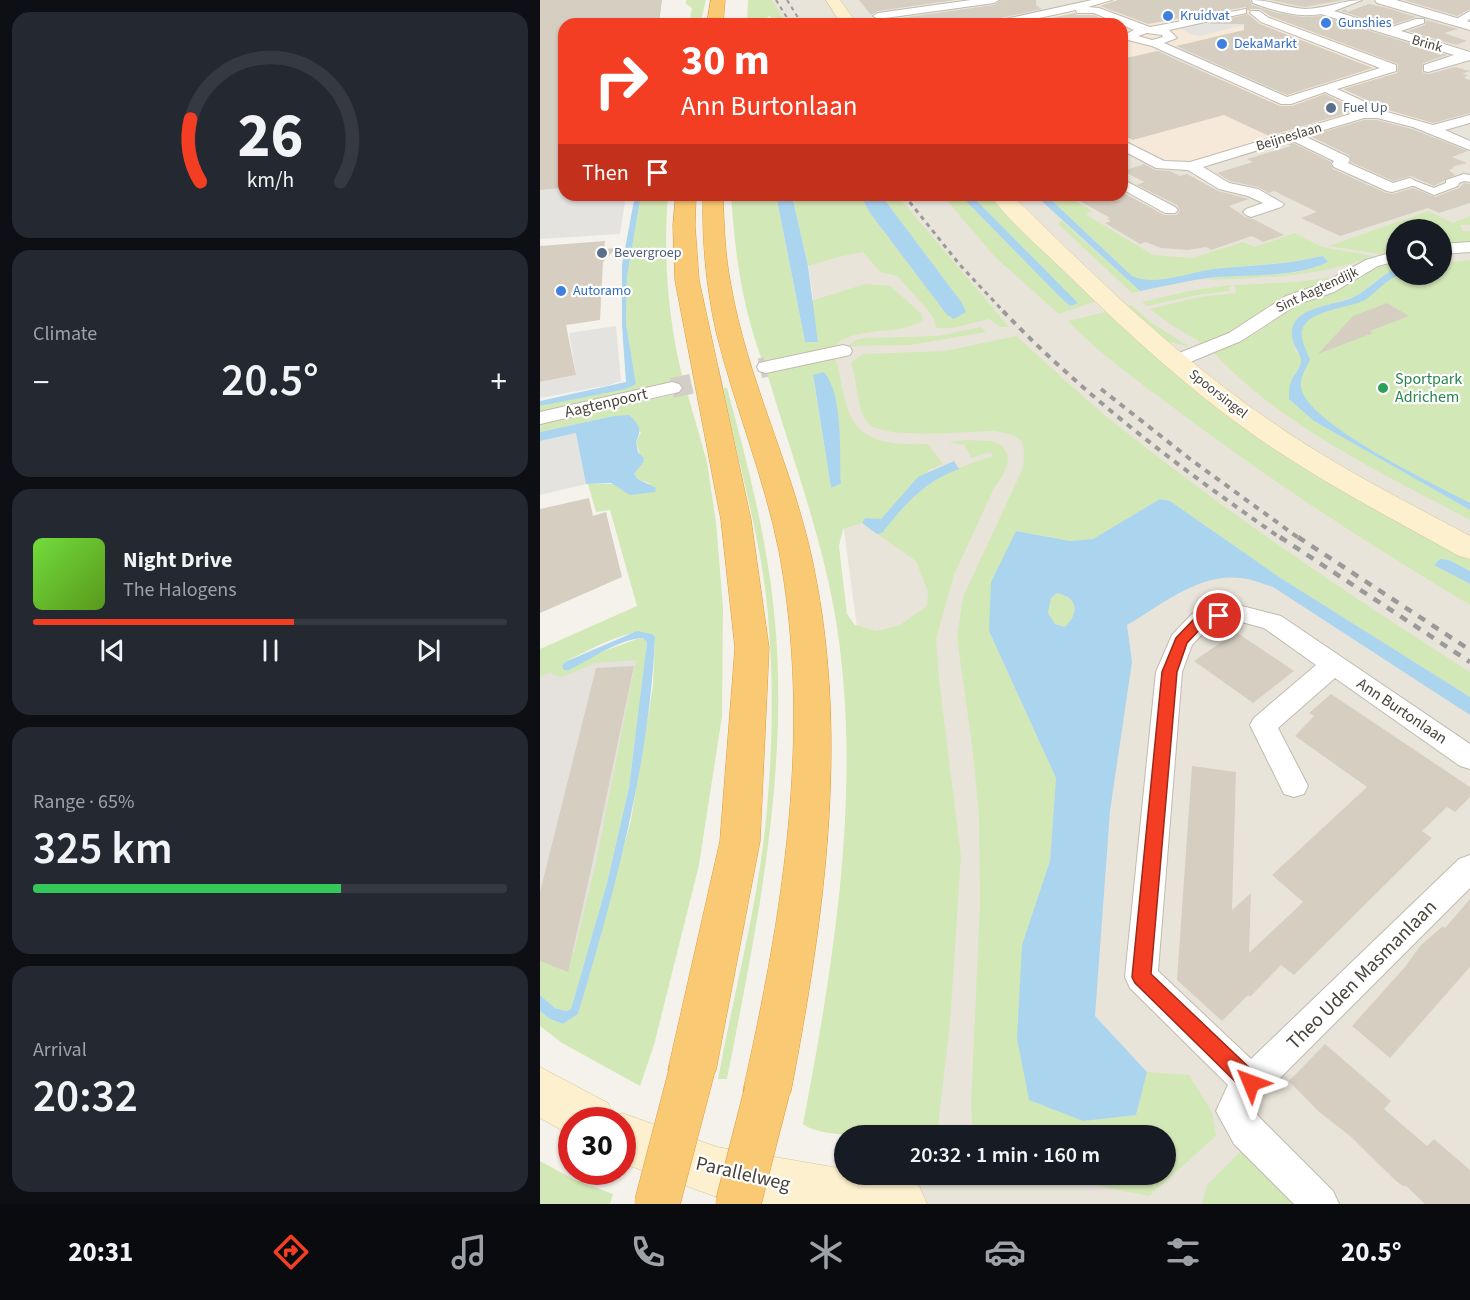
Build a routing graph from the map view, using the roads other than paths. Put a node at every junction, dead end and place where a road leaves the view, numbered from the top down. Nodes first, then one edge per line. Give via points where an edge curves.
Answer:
1 (718, 0) edge
2 (833, 0) edge
3 (994, 0) edge
4 (1107, 0) edge
5 (1357, 0) edge
6 (1382, 0) edge
7 (1226, 5) dead end
8 (1250, 8) edge
9 (1325, 12) junction
10 (1470, 14) edge
11 (878, 16) dead end
12 (716, 18) edge
13 (845, 18) edge
14 (1024, 18) edge
15 (1092, 18) edge
16 (1109, 18) edge
17 (1420, 21) dead end
18 (1463, 24) edge
19 (1388, 32) junction
20 (1138, 35) edge
21 (1171, 38) junction
22 (1468, 56) edge
23 (1428, 68) dead end
24 (1263, 76) dead end
25 (1284, 85) dead end
26 (1326, 88) junction
27 (1306, 94) junction
28 (1381, 113) junction
29 (1470, 119) edge
30 (1432, 130) junction
31 (1293, 136) junction
32 (1470, 146) edge
33 (1128, 147) edge
34 (1145, 156) junction
35 (1128, 161) edge
36 (1191, 166) junction
37 (1470, 179) edge
38 (1410, 182) joint
39 (1454, 184) junction
40 (1128, 186) edge
41 (1470, 190) edge
42 (686, 201) edge
43 (714, 201) edge
44 (1006, 201) edge
45 (1170, 210) dead end
46 (1251, 212) dead end
47 (1470, 247) edge
48 (1452, 248) edge
49 (1386, 259) edge
50 (843, 351) dead end
51 (1176, 361) junction
52 (766, 367) tunnel mouth
53 (672, 388) tunnel mouth
54 (540, 418) edge
55 (1470, 549) edge
56 (1334, 664) junction
57 (1470, 758) edge
58 (1294, 786) dead end
59 (1470, 868) edge
60 (540, 1091) edge
61 (1243, 1097) junction
62 (568, 1107) edge
63 (636, 1142) edge
64 (657, 1204) edge
65 (738, 1204) edge
66 (901, 1204) edge
67 (1320, 1204) edge

1 - 12 highway
2 - 13 main road
3 - 11 street
4 - 14 street
5 - 9 street
6 - 18 street
7 - 8 street
8 - 9 street
8 - 20 street
8 - 21 street via 1250,18
8 - 26 street via 1265,20 1392,68
9 - 19 street, Brink
10 - 18 street
15 - 16 street via 1080,13 1095,10
17 - 19 street, Brink
19 - 22 street, Brink
20 - 21 street via 1165,32
20 - 27 street via 1286,101
21 - 24 street
22 - 23 street, Brink
25 - 27 street
26 - 27 street
26 - 28 street
28 - 30 street, Beijneslaan via 1406,118
28 - 31 street, Beijneslaan via 1363,114
29 - 30 street
30 - 32 street, Beijneslaan
31 - 36 street, Beijneslaan
31 - 38 street via 1343,160 1339,164 1392,188
33 - 34 street, Beijneslaan
34 - 35 street
34 - 36 street, Beijneslaan via 1161,165
36 - 46 street via 1224,186 1253,192 1276,204
37 - 39 street via 1450,182
38 - 39 street via 1434,192
39 - 41 street
40 - 45 street
42 - 64 highway, bridge via 687,280 736,520 752,648 740,841 693,1070
43 - 65 highway, bridge via 714,253 727,329 795,551 808,634 813,718 810,817 798,930 767,1091
44 - 51 main road, Spoorsingel
47 - 48 street
49 - 51 street, Sint Aagtendijk via 1328,288 1292,300 1235,337
50 - 52 street
51 - 55 main road, Spoorsingel via 1236,409 1338,477
53 - 54 street, Aagtenpoort
56 - 57 street, Ann Burtonlaan
56 - 58 street via 1263,725
56 - 61 street, Ann Burtonlaan via 1272,622 1238,613 1201,620 1181,641 1169,672 1141,977
59 - 61 street, Theo Uden Masmanlaan
60 - 62 main road, Parallelweg
61 - 67 street via 1247,1131
63 - 66 main road, Parallelweg via 717,1172

